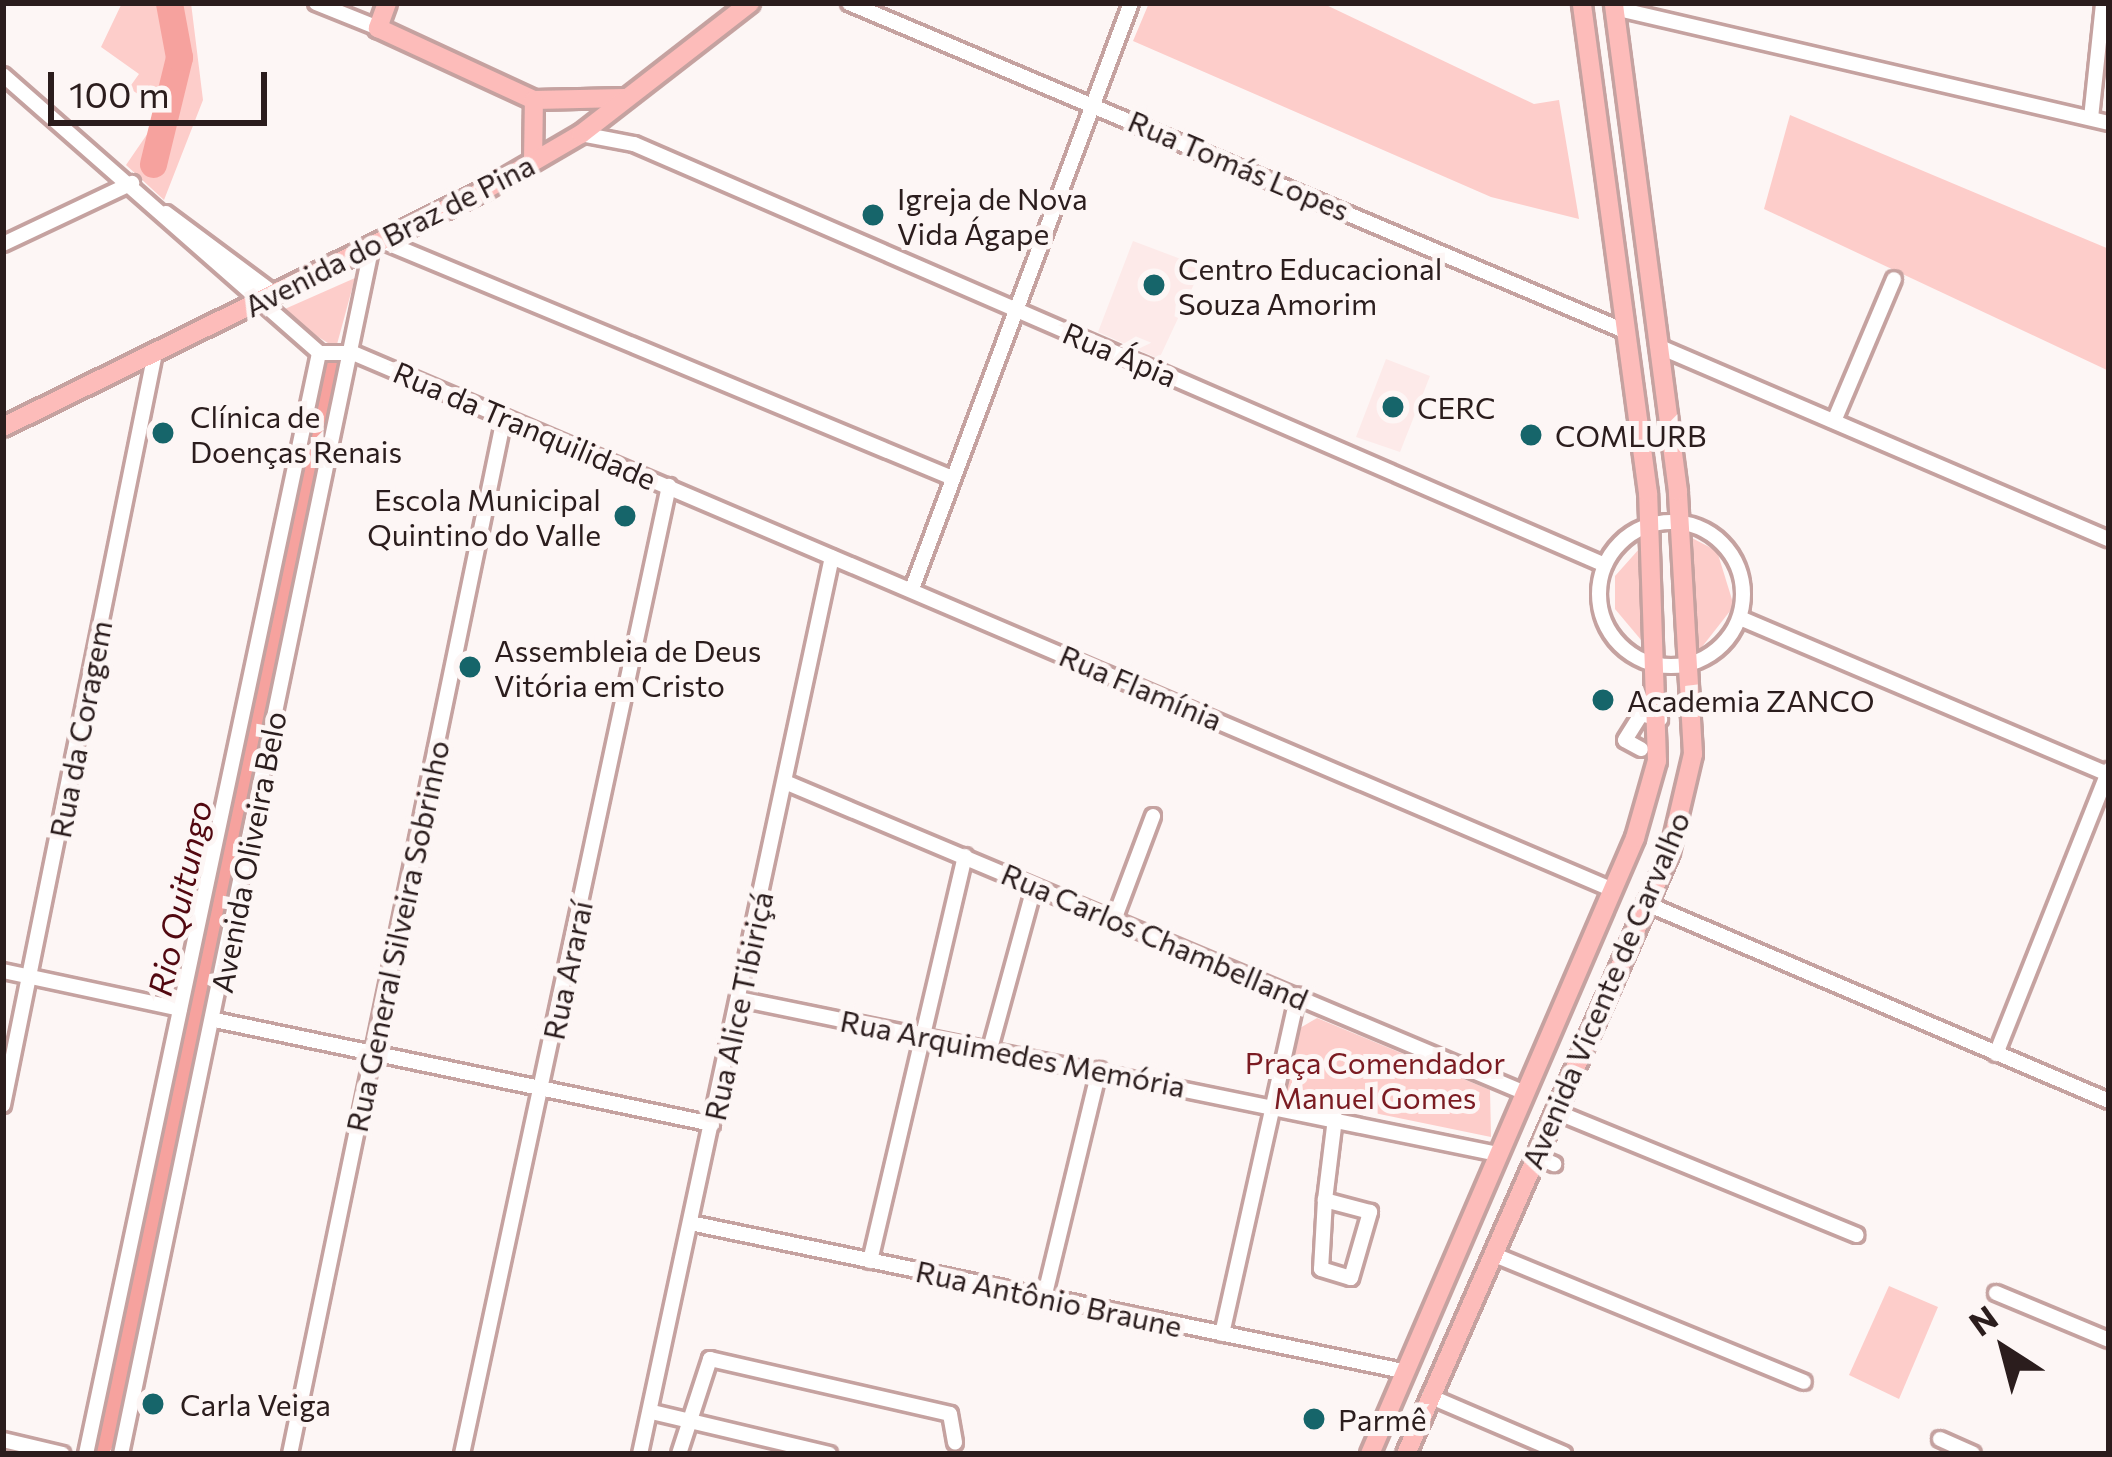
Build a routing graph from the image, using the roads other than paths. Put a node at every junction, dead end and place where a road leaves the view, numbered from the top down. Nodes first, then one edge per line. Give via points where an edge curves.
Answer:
1 (316, 3) edge
2 (387, 3) edge
3 (750, 3) edge
4 (849, 3) edge
5 (1131, 3) edge
6 (2103, 3) edge
7 (1614, 5) edge
8 (1578, 6) edge
9 (378, 28) junction
10 (3, 75) edge
11 (630, 98) junction
12 (534, 100) junction
13 (1095, 103) junction
14 (613, 110) junction
15 (2091, 118) junction
16 (2109, 123) edge
17 (581, 134) junction
18 (634, 144) junction
19 (533, 161) junction
20 (132, 183) junction
21 (166, 213) junction
22 (3, 244) edge
23 (379, 246) junction
24 (1894, 279) dead end
25 (276, 295) junction
26 (256, 304) junction
27 (1017, 310) junction
28 (1627, 332) junction
29 (1660, 346) junction
30 (154, 352) junction
31 (319, 353) junction
32 (353, 353) junction
33 (504, 418) junction
34 (1834, 421) junction
35 (3, 428) edge
36 (950, 476) junction
37 (669, 486) junction
38 (1680, 524) junction
39 (1651, 527) junction
40 (2109, 539) edge
41 (832, 557) junction
42 (1605, 565) junction
43 (912, 589) junction
44 (1740, 618) junction
45 (1695, 662) junction
46 (1660, 664) junction
47 (1661, 719) junction
48 (1641, 748) dead end
49 (2108, 773) edge
50 (785, 782) junction
51 (1153, 816) dead end
52 (965, 856) junction
53 (1034, 888) junction
54 (1613, 890) junction
55 (1645, 903) junction
56 (1114, 920) junction
57 (3, 970) edge
58 (30, 977) junction
59 (1298, 995) junction
60 (739, 999) junction
61 (180, 1009) junction
62 (215, 1020) junction
63 (927, 1034) junction
64 (991, 1045) junction
65 (373, 1053) junction
66 (1996, 1054) junction
67 (1099, 1070) junction
68 (542, 1090) junction
69 (1523, 1092) junction
70 (2109, 1101) edge
71 (3, 1105) edge
72 (1271, 1105) junction
73 (1554, 1111) junction
74 (1335, 1118) junction
75 (712, 1124) junction
76 (1498, 1154) junction
77 (1534, 1156) junction
78 (1554, 1164) dead end
79 (1325, 1199) junction
80 (695, 1224) junction
81 (1857, 1235) dead end
82 (1492, 1254) junction
83 (870, 1261) junction
84 (1996, 1293) dead end
85 (1044, 1298) junction
86 (1222, 1334) junction
87 (2109, 1340) edge
88 (1402, 1371) junction
89 (1804, 1382) dead end
90 (1430, 1396) junction
91 (652, 1412) junction
92 (687, 1420) junction
93 (1940, 1439) dead end
94 (3, 1440) edge
95 (956, 1443) dead end
96 (62, 1454) edge
97 (86, 1454) edge
98 (121, 1454) edge
99 (290, 1454) edge
100 (462, 1454) edge
101 (640, 1454) edge
102 (679, 1454) edge
103 (829, 1454) edge
104 (1370, 1454) edge
105 (1406, 1454) edge
106 (1564, 1454) edge
107 (1973, 1454) edge

1 - 9 street
2 - 9 main road
3 - 11 main road, Avenida do Braz de Pina
4 - 13 street, Rua Tomás Lopes
5 - 13 street
6 - 15 street
7 - 15 street
7 - 29 main road, Avenida Vicente de Carvalho
8 - 28 main road, Avenida Vicente de Carvalho
9 - 12 main road
10 - 20 street
11 - 12 main road
11 - 14 main road, Avenida do Braz de Pina
12 - 19 main road
13 - 27 street
13 - 28 street, Rua Tomás Lopes
14 - 17 main road, Avenida do Braz de Pina
14 - 18 street
15 - 16 street
17 - 18 street, Rua Ápia
17 - 19 main road, Avenida do Braz de Pina
18 - 27 street, Rua Ápia
19 - 23 main road, Avenida do Braz de Pina
20 - 21 street
20 - 22 street
21 - 25 street
21 - 26 street
23 - 25 main road, Avenida do Braz de Pina
23 - 32 street, Avenida Oliveira Belo
23 - 36 street
24 - 34 street
25 - 26 main road, Avenida do Braz de Pina
26 - 30 main road, Avenida do Braz de Pina
26 - 31 street
27 - 36 street
27 - 42 street, Rua Ápia
28 - 39 main road, Avenida Vicente de Carvalho
29 - 34 street
29 - 38 main road, Avenida Vicente de Carvalho
30 - 35 main road, Avenida do Braz de Pina
30 - 58 street, Rua da Coragem
31 - 32 street, Rua da Tranquilidade
31 - 61 street, Avenida Oliveira Belo
32 - 33 street, Rua da Tranquilidade
32 - 62 street, Avenida Oliveira Belo
33 - 37 street, Rua da Tranquilidade
33 - 65 street, Rua General Silveira Sobrinho
34 - 40 street
36 - 43 street
37 - 41 street, Rua Flamínia
37 - 68 street, Rua Araraí
38 - 39 street
38 - 44 street via 1715,536 1738,564
38 - 45 main road, Avenida Vicente de Carvalho
39 - 42 street
39 - 46 main road, Avenida Vicente de Carvalho
41 - 43 street, Rua Flamínia
41 - 50 street, Rua Alice Tibiriçá
42 - 46 street via 1603,620 1625,650
43 - 54 street, Rua Flamínia
44 - 45 street
44 - 49 street
45 - 46 street
45 - 55 main road, Avenida Vicente de Carvalho via 1685,801
46 - 47 main road, Avenida Vicente de Carvalho
47 - 48 street via 1641,714 1625,740
47 - 54 main road, Avenida Vicente de Carvalho via 1645,808
49 - 66 street
50 - 52 street, Rua Carlos Chambelland
50 - 60 street, Rua Alice Tibiriçá
51 - 56 street
52 - 53 street, Rua Carlos Chambelland
52 - 63 street
53 - 56 street, Rua Carlos Chambelland
53 - 64 street
54 - 69 main road, Avenida Vicente de Carvalho
55 - 66 street
55 - 73 main road, Avenida Vicente de Carvalho
56 - 59 street, Rua Carlos Chambelland
57 - 58 street
58 - 61 street
58 - 71 street, Rua da Coragem
59 - 69 street, Rua Carlos Chambelland
59 - 72 street
60 - 63 street, Rua Arquimedes Memória
60 - 75 street, Rua Alice Tibiriçá
61 - 97 street, Avenida Oliveira Belo
62 - 65 street
62 - 98 street, Avenida Oliveira Belo
63 - 64 street, Rua Arquimedes Memória
63 - 83 street
64 - 67 street, Rua Arquimedes Memória
65 - 68 street
65 - 99 street, Rua General Silveira Sobrinho
66 - 70 street
67 - 72 street, Rua Arquimedes Memória
67 - 85 street
68 - 75 street
68 - 100 street, Rua Araraí
69 - 76 main road, Avenida Vicente de Carvalho
72 - 74 street, Rua Arquimedes Memória
72 - 86 street
73 - 77 main road, Avenida Vicente de Carvalho
73 - 81 street
74 - 76 street, Rua Arquimedes Memória
74 - 79 street
75 - 80 street, Rua Alice Tibiriçá
76 - 88 main road, Avenida Vicente de Carvalho
77 - 78 street
77 - 82 main road, Avenida Vicente de Carvalho
79 - 79 street via 1321,1269 1351,1278 1370,1212
80 - 83 street, Rua Antônio Braune
80 - 91 street, Rua Alice Tibiriçá
82 - 89 street
82 - 90 main road, Avenida Vicente de Carvalho
83 - 85 street, Rua Antônio Braune
84 - 87 street
85 - 86 street, Rua Antônio Braune
86 - 88 street, Rua Antônio Braune
88 - 104 main road, Avenida Vicente de Carvalho
90 - 105 main road, Avenida Vicente de Carvalho
90 - 106 street
91 - 92 street
91 - 101 street, Rua Alice Tibiriçá
92 - 95 street via 710,1360 950,1414
92 - 102 street
92 - 103 street
93 - 107 street
94 - 96 street

